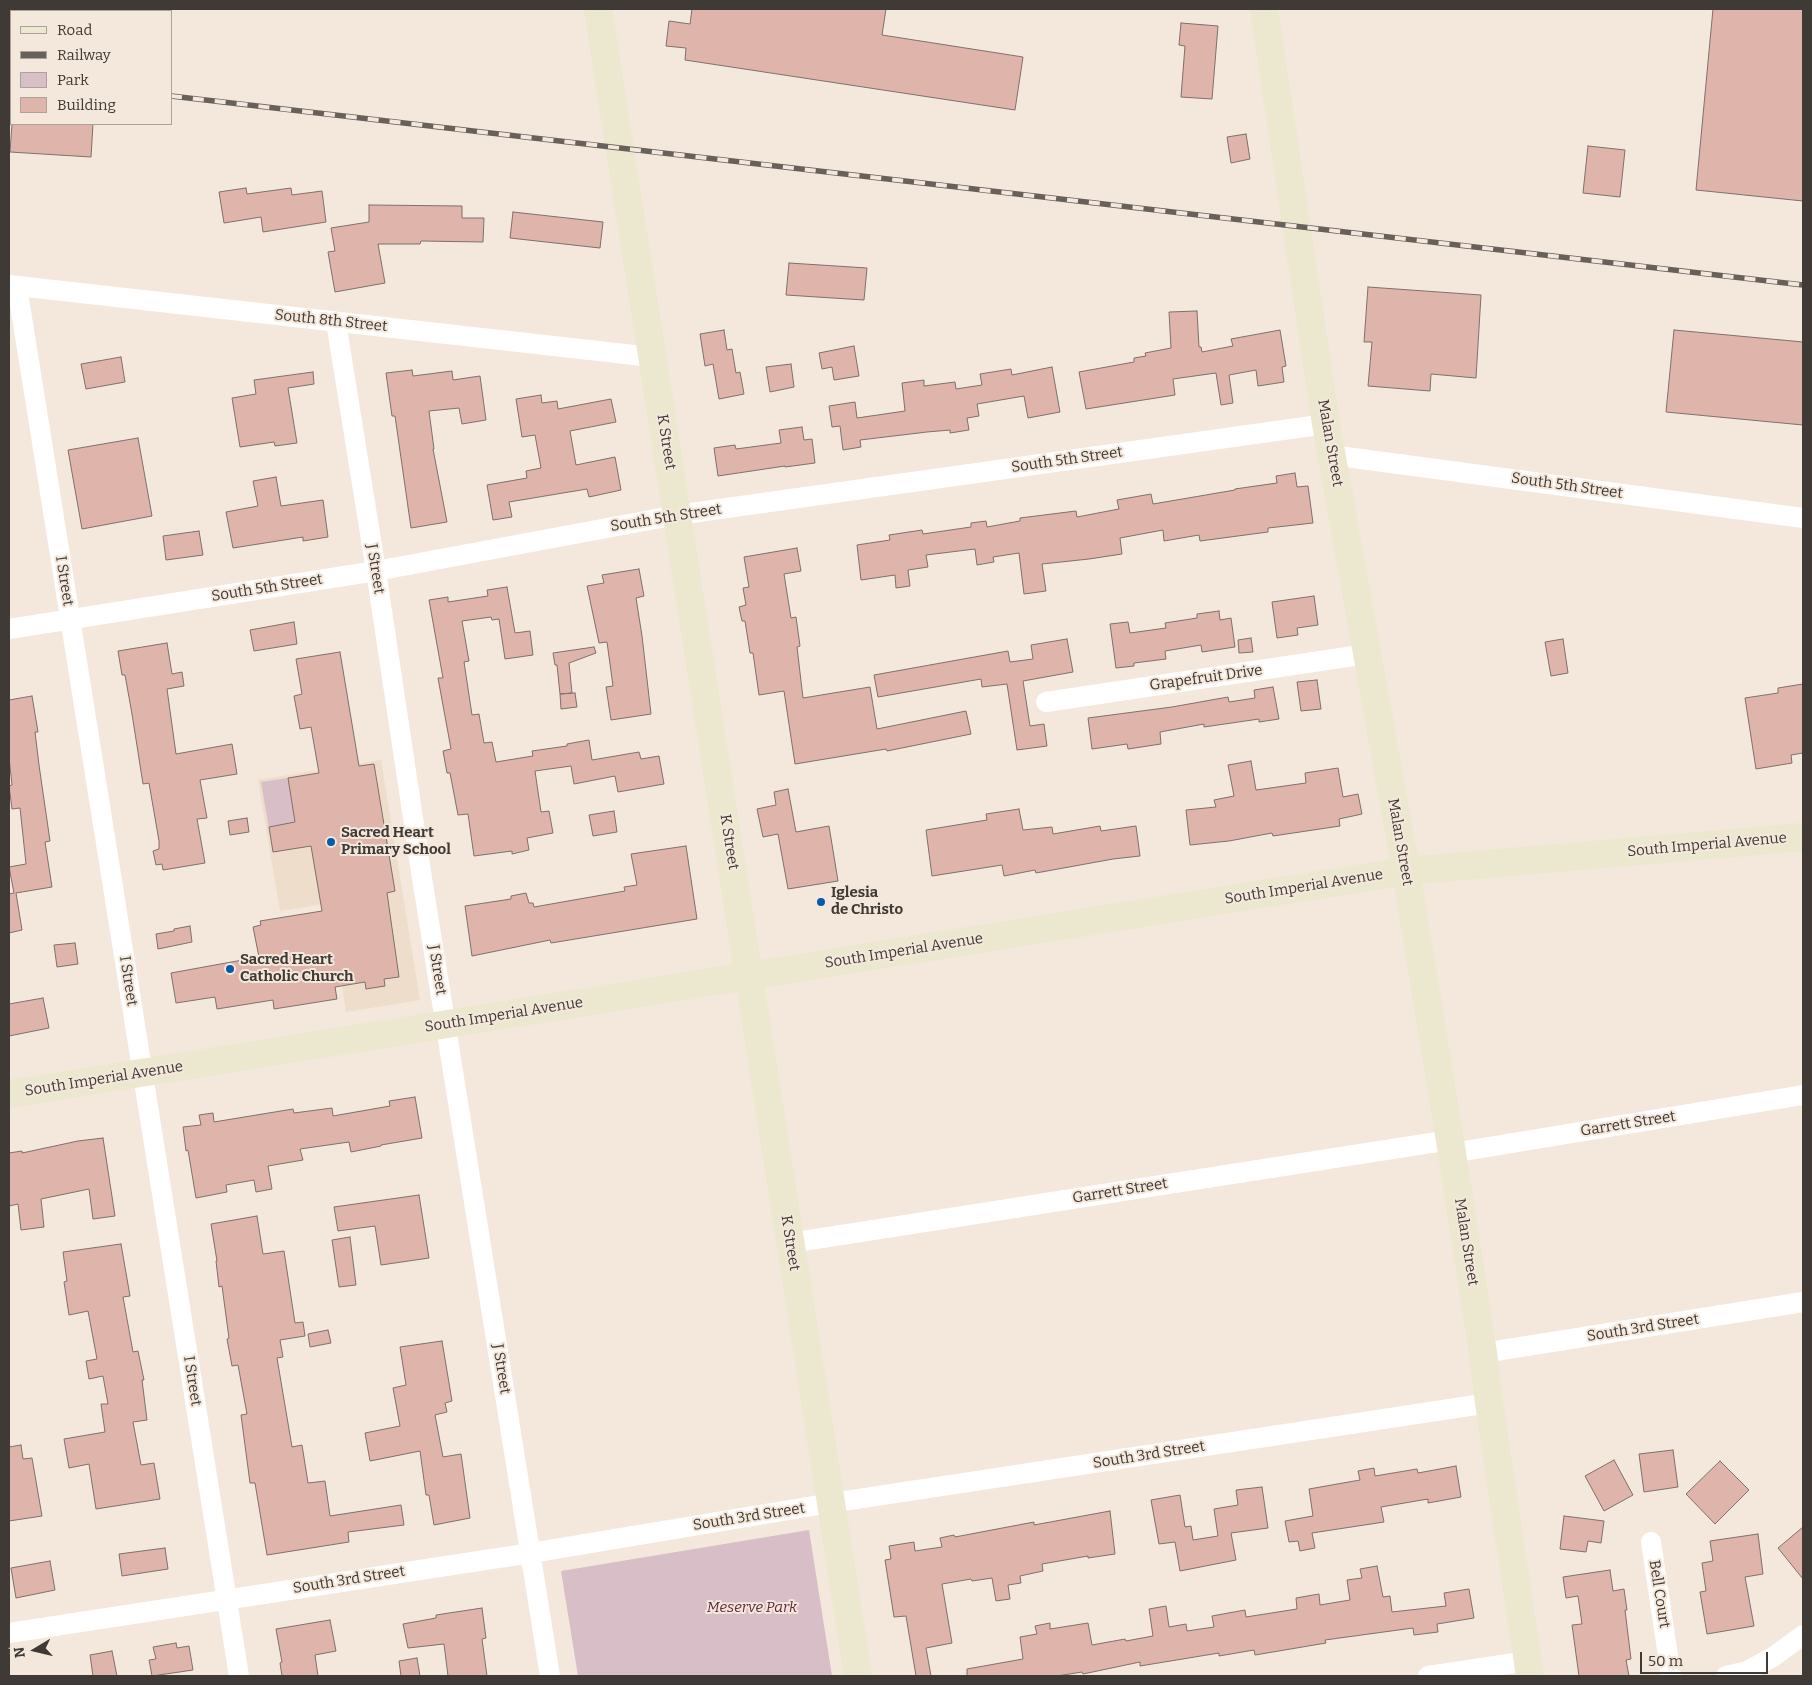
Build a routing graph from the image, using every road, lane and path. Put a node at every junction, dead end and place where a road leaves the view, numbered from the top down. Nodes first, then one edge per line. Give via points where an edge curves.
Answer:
1 (598, 9) edge
2 (1264, 9) edge
3 (13, 285) edge
4 (336, 322) junction
5 (652, 357) junction
6 (1326, 424) junction
7 (1332, 455) junction
8 (677, 515) junction
9 (1803, 518) edge
10 (376, 571) junction
11 (70, 619) junction
12 (9, 629) edge
13 (1367, 654) junction
14 (1046, 702) dead end
15 (1803, 837) edge
16 (1406, 871) junction
17 (749, 976) junction
18 (446, 1024) junction
19 (143, 1073) junction
20 (9, 1094) edge
21 (1803, 1095) edge
22 (1451, 1147) junction
23 (790, 1243) junction
24 (1803, 1302) edge
25 (1483, 1353) junction
26 (1489, 1403) junction
27 (831, 1503) junction
28 (1651, 1542) dead end
29 (530, 1553) junction
30 (227, 1598) junction
31 (9, 1633) edge
32 (1803, 1635) edge
33 (1529, 1668) edge
34 (239, 1676) edge
35 (550, 1676) edge
36 (858, 1676) edge
37 (1428, 1676) edge
38 (1671, 1676) edge
39 (1726, 1676) edge

1 - 5 street, K Street
2 - 6 street, Malan Street
3 - 4 street, South 8th Street
3 - 11 street, I Street
4 - 5 street, South 8th Street
4 - 10 street, J Street
5 - 8 street, K Street
6 - 7 street, Malan Street
6 - 8 street, South 5th Street
7 - 9 street, South 5th Street
7 - 13 street, Malan Street
8 - 10 street, South 5th Street
8 - 17 street, K Street
10 - 11 street, South 5th Street
10 - 18 street, J Street
11 - 12 street, South 5th Street
11 - 19 street, I Street
13 - 14 street, Grapefruit Drive
13 - 16 street, Malan Street
15 - 16 street, South Imperial Avenue
16 - 17 street, South Imperial Avenue
16 - 22 street, Malan Street
17 - 18 street, South Imperial Avenue
17 - 23 street, K Street
18 - 19 street, South Imperial Avenue
18 - 29 street, J Street
19 - 20 street, South Imperial Avenue
19 - 30 street, I Street
21 - 22 street, Garrett Street
22 - 23 street, Garrett Street
22 - 25 street, Malan Street
23 - 27 street, K Street
24 - 25 street, South 3rd Street
25 - 26 street, Malan Street
26 - 27 street, South 3rd Street
26 - 33 street, Malan Street
27 - 29 street, South 3rd Street
27 - 36 street, K Street
28 - 38 street, Bell Court
29 - 30 street, South 3rd Street
29 - 35 street, J Street
30 - 31 street, South 3rd Street
30 - 34 street, I Street
32 - 39 street via 1773,1657
33 - 37 street

